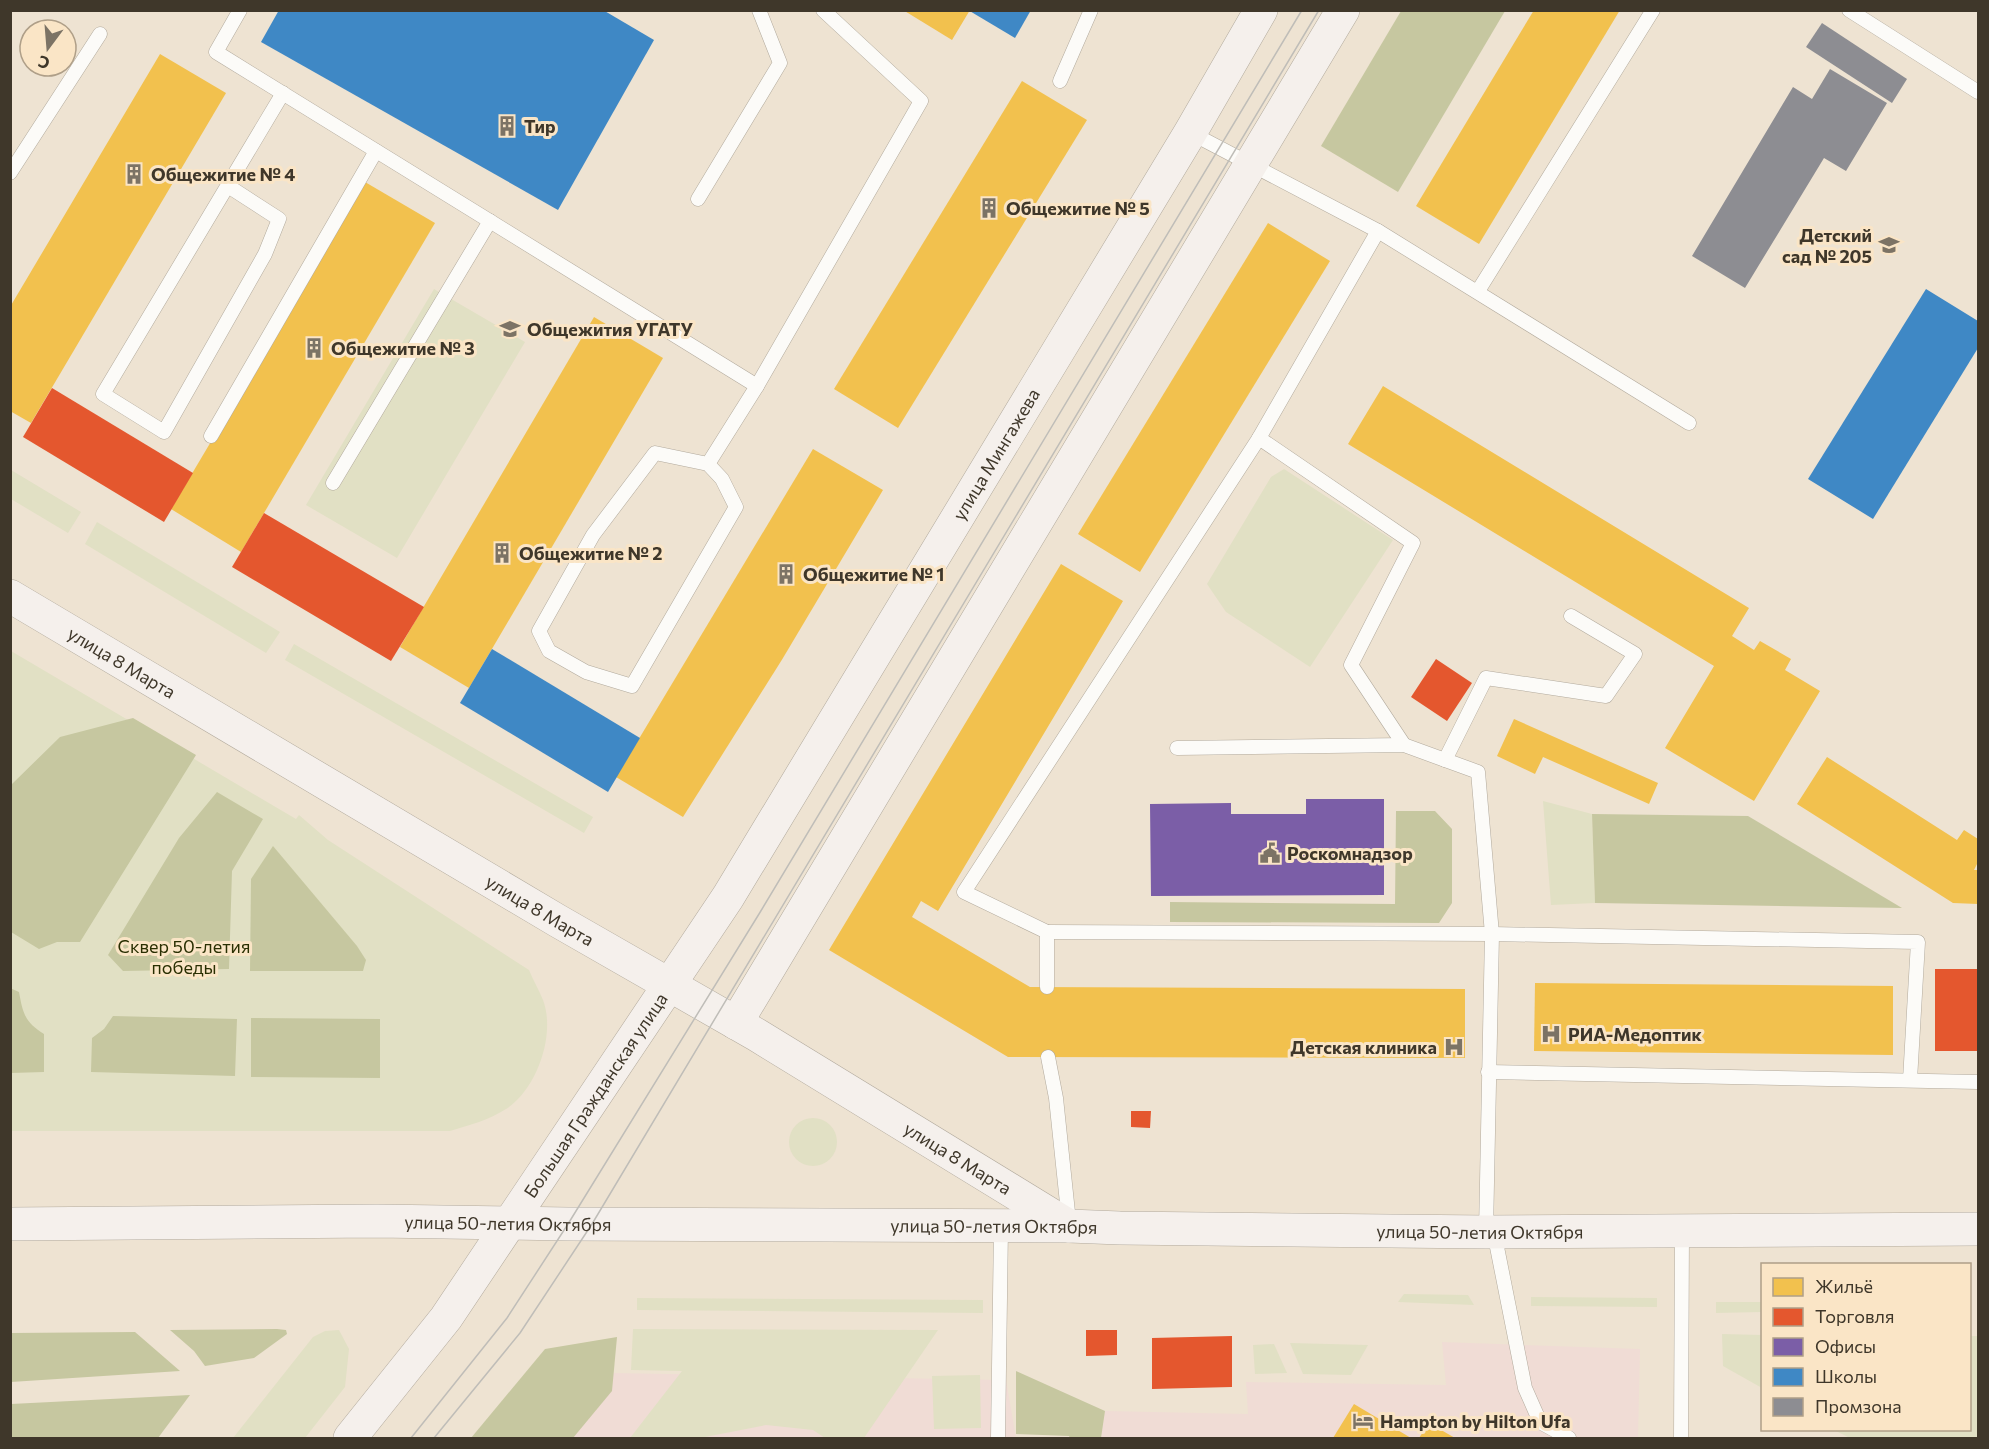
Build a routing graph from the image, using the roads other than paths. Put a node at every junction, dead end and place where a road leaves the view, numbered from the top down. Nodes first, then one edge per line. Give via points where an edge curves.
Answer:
1 (240, 10) edge
2 (759, 10) edge
3 (823, 10) edge
4 (1091, 10) edge
5 (1261, 10) edge
6 (1343, 10) edge
7 (1653, 10) edge
8 (1849, 10) edge
9 (100, 34) dead end
10 (1060, 81) dead end
11 (1978, 92) edge
12 (283, 93) junction
13 (1190, 133) junction
14 (376, 151) junction
15 (1250, 165) junction
16 (10, 173) edge
17 (228, 186) junction
18 (698, 199) dead end
19 (490, 221) junction
20 (1378, 231) junction
21 (1478, 291) junction
22 (757, 386) junction
23 (1689, 423) dead end
24 (211, 436) dead end
25 (1259, 438) junction
26 (708, 464) junction
27 (333, 483) dead end
28 (10, 596) edge
29 (1571, 616) dead end
30 (1404, 745) junction
31 (1177, 748) dead end
32 (1445, 760) junction
33 (1047, 932) junction
34 (1492, 934) junction
35 (669, 985) junction
36 (1047, 987) dead end
37 (736, 1023) junction
38 (1048, 1057) dead end
39 (1488, 1072) junction
40 (1910, 1080) junction
41 (1978, 1082) edge
42 (509, 1223) junction
43 (10, 1224) edge
44 (1069, 1226) junction
45 (1001, 1227) junction
46 (1978, 1229) edge
47 (1682, 1231) junction
48 (1490, 1232) junction
49 (350, 1438) edge
50 (998, 1438) edge
51 (1569, 1438) edge
52 (1681, 1438) edge

1 - 12 lane via 216,51
2 - 18 lane via 780,63
3 - 22 lane via 921,101
4 - 10 lane
5 - 13 main road, улица Мингажева
6 - 15 main road
7 - 21 lane
8 - 11 lane
9 - 16 lane
12 - 14 lane
12 - 17 lane
13 - 15 lane
13 - 35 main road, улица Мингажева via 728,897
14 - 19 lane
14 - 24 lane
15 - 20 lane
15 - 37 main road
17 - 17 lane via 279,219 265,254 164,432 104,394
19 - 22 lane
19 - 27 lane
20 - 21 lane
20 - 25 lane
21 - 23 lane
22 - 26 lane
25 - 30 lane via 1413,543 1351,665
25 - 33 lane via 964,892
26 - 26 lane via 722,479 736,507 632,686 586,672 549,651 539,631 593,535 655,453
28 - 35 main road, улица 8 Марта
29 - 32 lane via 1635,654 1606,696 1486,678
30 - 31 lane
30 - 32 lane
32 - 34 lane via 1478,772
33 - 34 lane
33 - 36 lane
34 - 39 lane
34 - 40 lane via 1918,942
35 - 37 main road, улица 8 Марта
35 - 42 main road, Большая Гражданская улица
37 - 44 main road, улица 8 Марта
38 - 44 lane
39 - 40 lane
39 - 48 lane
40 - 41 lane
42 - 43 main road, улица 50-летия Октября
42 - 45 main road, улица 50-летия Октября
42 - 49 main road, Большая Гражданская улица via 446,1318
44 - 45 main road, улица 50-летия Октября
44 - 48 main road, улица 50-летия Октября
45 - 50 lane
46 - 47 main road, улица 50-летия Октября
47 - 48 main road, улица 50-летия Октября
47 - 52 lane
48 - 51 lane via 1525,1388 1540,1422

